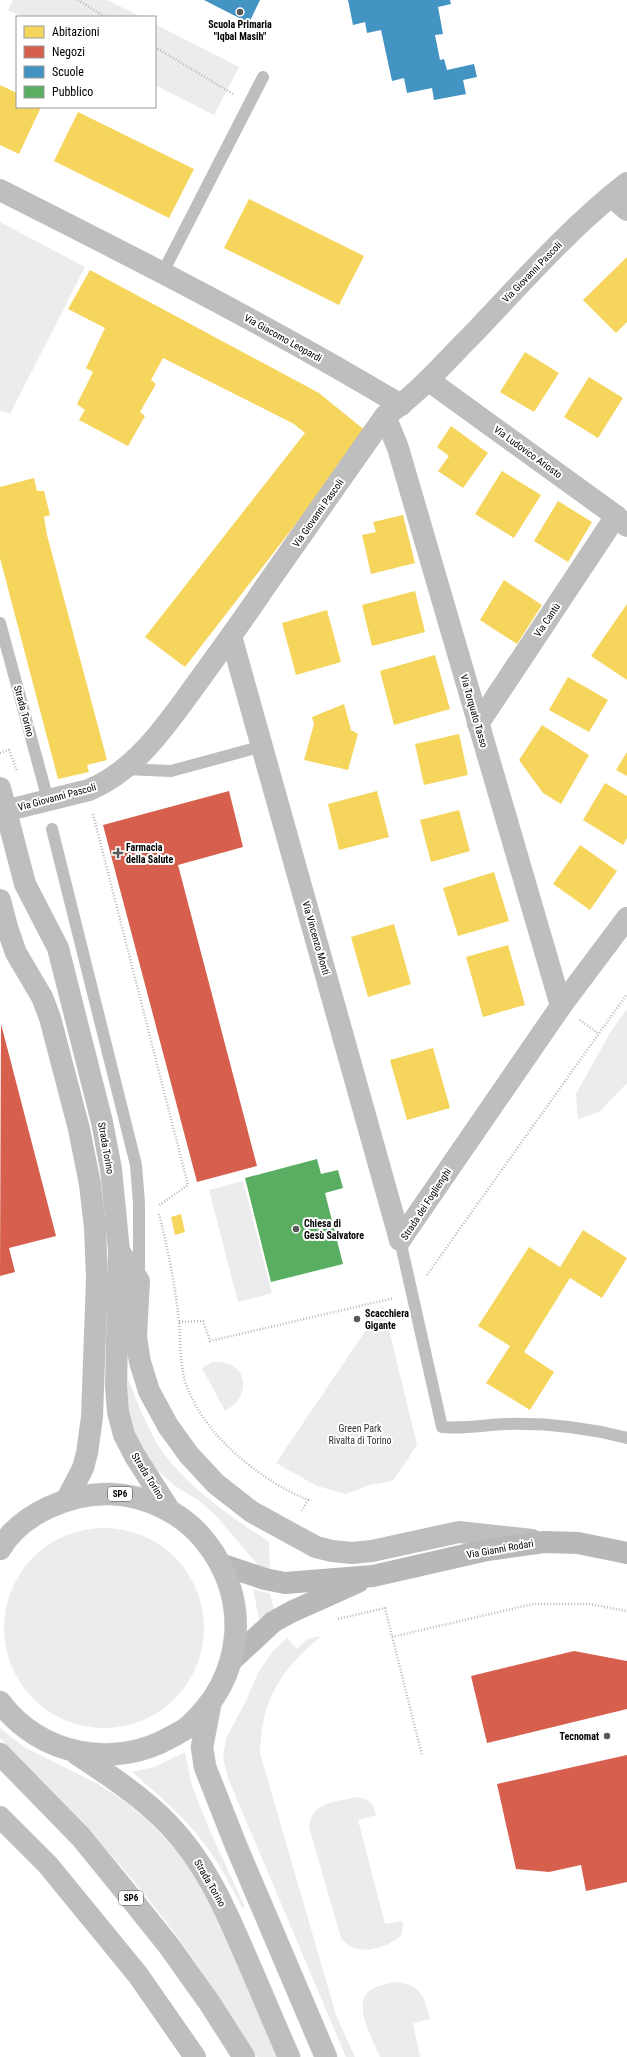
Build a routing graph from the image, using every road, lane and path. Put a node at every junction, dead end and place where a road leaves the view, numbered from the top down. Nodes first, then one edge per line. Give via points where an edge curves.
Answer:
1 (78, 0) edge
2 (103, 16) edge
3 (156, 48) edge
4 (263, 77) dead end
5 (249, 103) junction
6 (619, 189) edge
7 (0, 190) edge
8 (627, 210) edge
9 (163, 272) junction
10 (428, 380) junction
11 (393, 411) junction
12 (622, 521) edge
13 (0, 623) edge
14 (231, 636) junction
15 (478, 724) junction
16 (263, 746) junction
17 (125, 769) junction
18 (0, 788) edge
19 (74, 793) junction
20 (48, 800) junction
21 (3, 811) edge
22 (52, 829) dead end
23 (0, 900) edge
24 (627, 918) edge
25 (81, 941) junction
26 (58, 948) junction
27 (627, 994) edge
28 (561, 1006) junction
29 (400, 1240) junction
30 (119, 1251) junction
31 (139, 1281) junction
32 (414, 1294) junction
33 (179, 1322) junction
34 (627, 1438) edge
35 (67, 1499) junction
36 (170, 1511) junction
37 (27, 1520) junction
38 (0, 1526) edge
39 (289, 1532) junction
40 (544, 1542) junction
41 (0, 1549) edge
42 (627, 1553) edge
43 (223, 1565) junction
44 (374, 1576) junction
45 (627, 1611) edge
46 (335, 1619) dead end
47 (392, 1637) junction
48 (231, 1661) junction
49 (0, 1702) edge
50 (210, 1704) junction
51 (74, 1752) junction
52 (0, 1754) edge
53 (422, 1755) dead end
54 (0, 1817) edge
55 (195, 2057) edge
56 (244, 2057) edge
57 (289, 2057) edge
58 (326, 2057) edge

1 - 2 path
3 - 5 path
4 - 5 lane
5 - 9 lane
6 - 8 street
6 - 10 street, Via Giovanni Pascoli via 559,244
7 - 9 street, Via Giacomo Leopardi
9 - 11 street, Via Giacomo Leopardi via 348,373
10 - 11 street, Via Giovanni Pascoli
10 - 12 street, Via Ludovico Ariosto
11 - 14 street, Via Giovanni Pascoli
11 - 15 street, Via Torquato Tasso via 398,448
12 - 15 street, Via Cantù
13 - 20 lane, Strada Torino
14 - 16 street, Via Vincenzo Monti
14 - 17 street, Via Giovanni Pascoli via 164,728
15 - 28 street, Via Torquato Tasso
16 - 17 lane via 171,771
16 - 29 street, Via Vincenzo Monti
17 - 19 street, Via Giovanni Pascoli via 103,784
18 - 21 street, Strada Torino
19 - 20 street, Via Giovanni Pascoli
19 - 33 path via 92,809 188,1185 157,1207 169,1251
20 - 21 street, Via Giovanni Pascoli
21 - 26 street, Strada Torino via 25,884
22 - 25 lane
23 - 35 street via 16,953 42,997 50,1018 79,1129 90,1184 95,1228 97,1278 92,1417 83,1468
24 - 28 street, Strada dei Foglienghi
25 - 26 lane
25 - 31 lane via 136,1165 139,1203
26 - 30 street, Strada Torino via 102,1122
27 - 32 path
28 - 29 street, Strada dei Foglienghi
29 - 32 lane, Strada dei Foglienghi
30 - 31 street
30 - 36 street, Strada Torino via 116,1386 118,1412 124,1435 134,1456
31 - 39 street via 136,1337 140,1362 149,1391 168,1426 189,1455 216,1484 252,1512
32 - 33 path via 210,1341 203,1321
32 - 34 lane, Strada dei Foglienghi via 416,1316 442,1427 460,1429 506,1424 559,1426 605,1432
33 - 39 path via 181,1363 187,1387 214,1431 253,1470 308,1500
35 - 36 street, SP6 via 98,1494 119,1494 136,1497
35 - 37 street, SP6
36 - 43 street, SP6 via 196,1529
37 - 38 street, SP6
37 - 41 street, SP6
39 - 40 street via 316,1546 352,1553 459,1532
40 - 42 street, Via Gianni Rodari via 578,1543
40 - 44 street, Via Gianni Rodari via 487,1550
43 - 44 street, Via Gianni Rodari via 285,1583
43 - 48 street, SP6 via 234,1601 236,1632
44 - 48 street, Via Gianni Rodari via 279,1619
45 - 47 path via 589,1604 533,1604
46 - 47 path via 385,1608
47 - 53 path
48 - 50 street, SP6 via 227,1675
49 - 51 street, SP6 via 21,1725 50,1744
50 - 51 street, SP6 via 187,1728 155,1746 114,1756
50 - 58 street, SP6 via 202,1747 205,1767
51 - 57 street, Strada Torino / SP6 via 142,1801 170,1826 195,1856 225,1908
52 - 56 street, SP6 via 81,1837 120,1885 169,1946
54 - 55 street via 48,1865 138,1975

